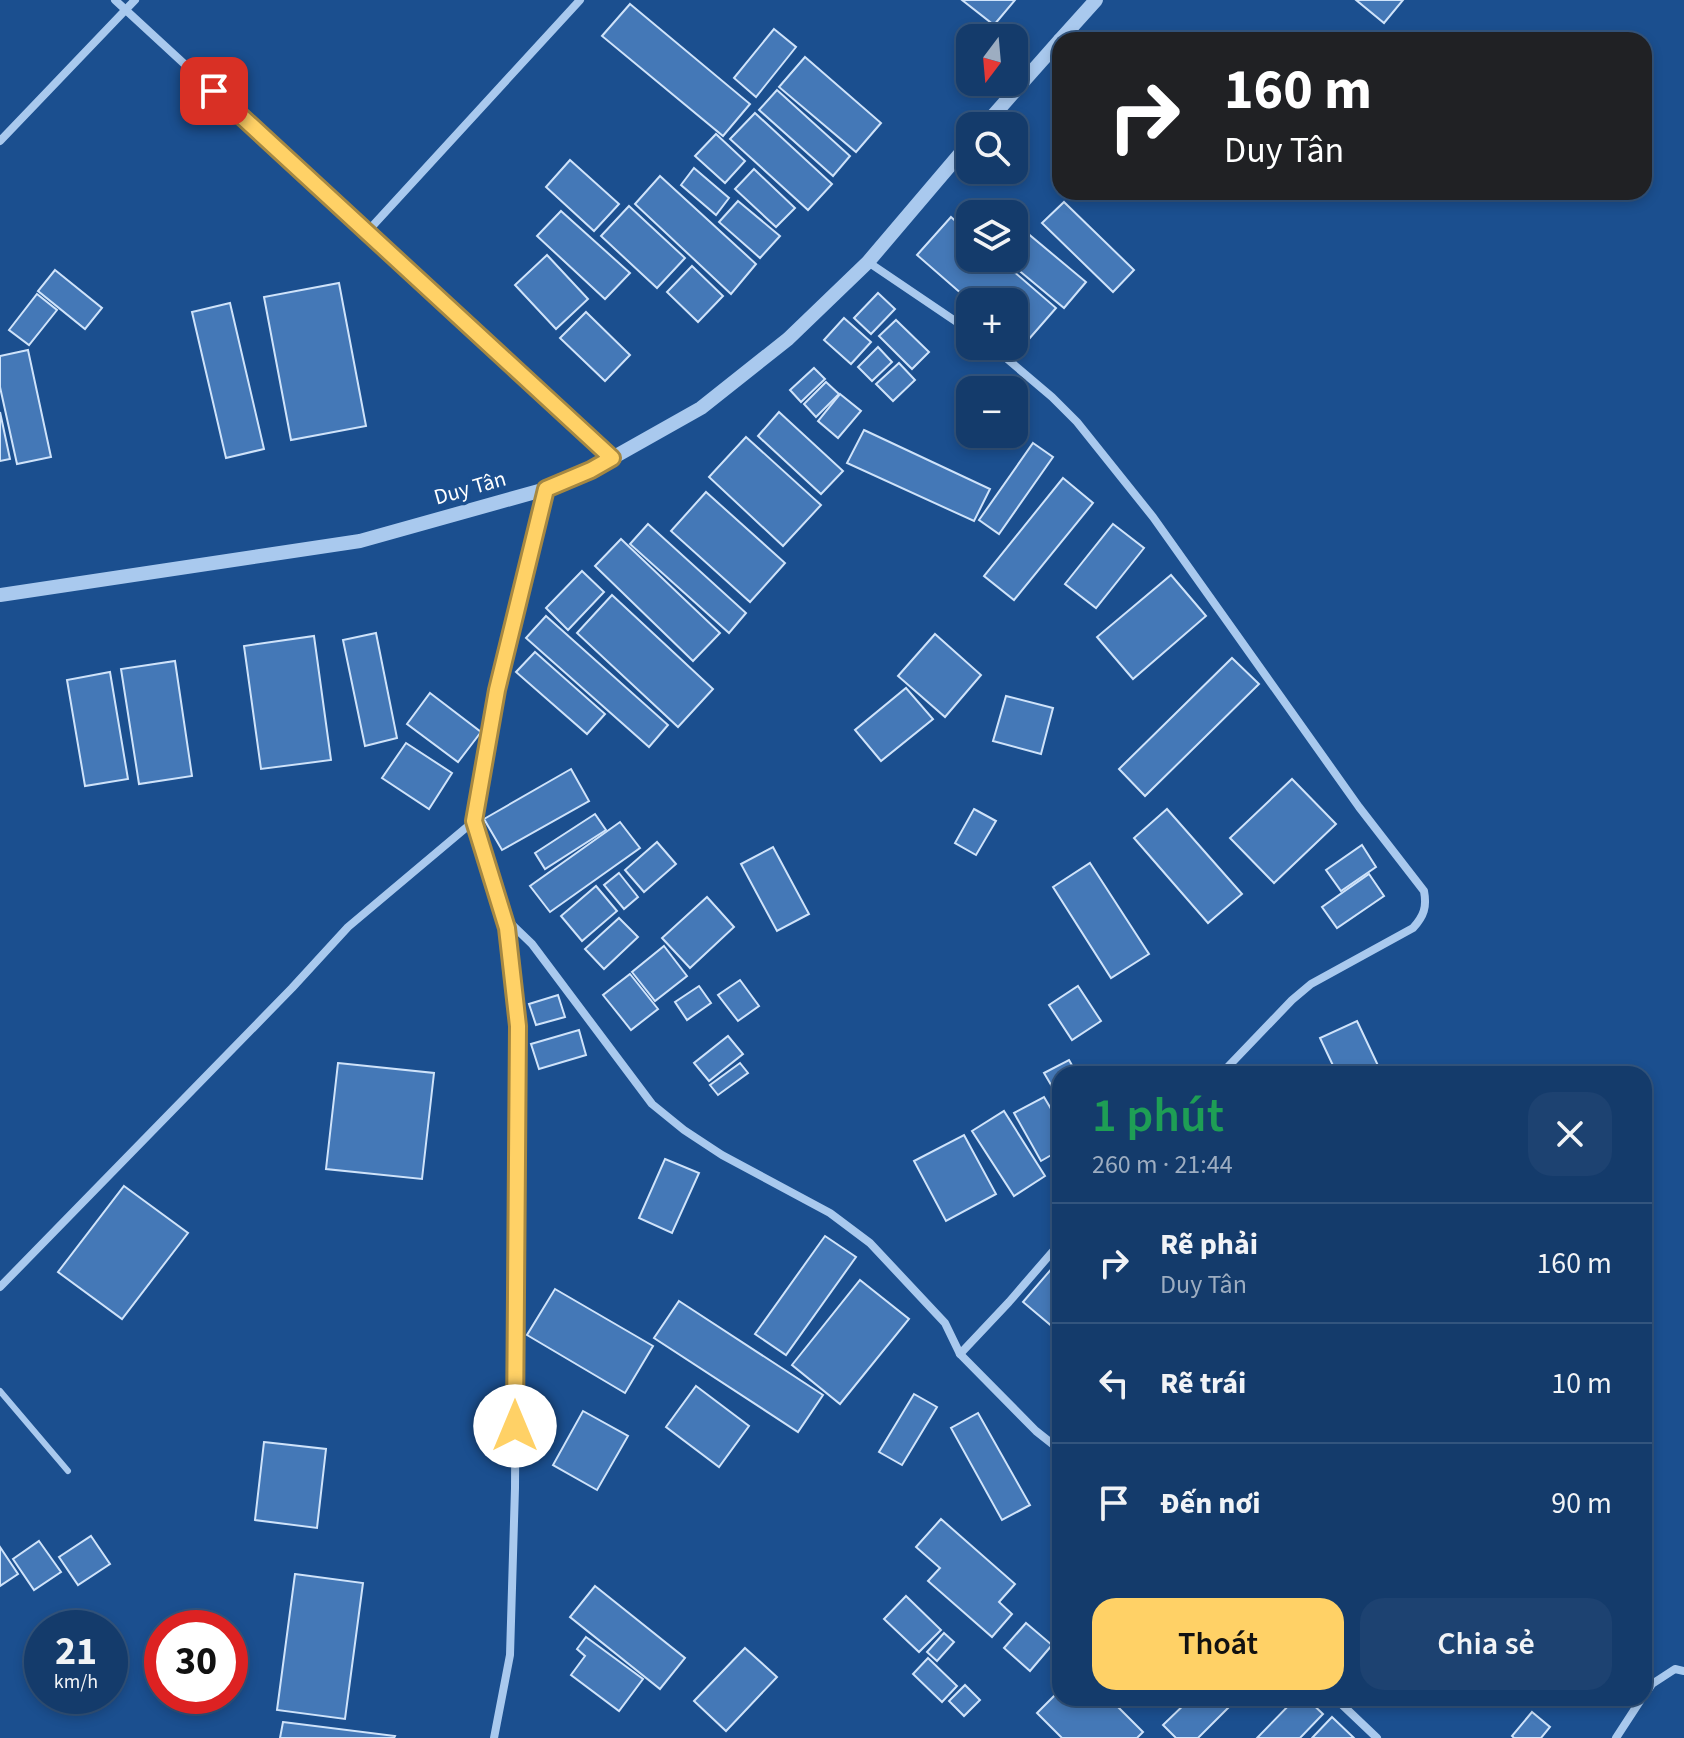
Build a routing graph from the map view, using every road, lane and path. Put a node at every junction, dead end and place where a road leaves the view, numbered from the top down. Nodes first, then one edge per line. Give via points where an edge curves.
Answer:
1 (115, 0) edge
2 (135, 0) edge
3 (580, 0) edge
4 (1096, 0) edge
5 (126, 10) junction
6 (1067, 32) edge
7 (1052, 49) edge
8 (996, 112) edge
9 (0, 141) edge
10 (956, 158) edge
11 (367, 232) junction
12 (868, 262) junction
13 (956, 322) edge
14 (1008, 360) edge
15 (612, 458) junction
16 (546, 489) junction
17 (0, 595) edge
18 (474, 821) junction
19 (503, 915) junction
20 (1229, 1066) edge
21 (1052, 1252) edge
22 (0, 1287) edge
23 (960, 1354) junction
24 (0, 1391) edge
25 (1052, 1444) edge
26 (68, 1471) dead end
27 (1684, 1671) edge
28 (1652, 1684) edge
29 (1343, 1706) edge
30 (1637, 1706) edge
31 (494, 1738) edge
32 (1377, 1738) edge
33 (1616, 1738) edge

1 - 5 street
2 - 5 street
3 - 11 street
4 - 6 street
5 - 9 street
5 - 11 street
7 - 8 street
10 - 12 street, Duy Tân
11 - 15 street
12 - 13 street
12 - 15 street, Duy Tân via 788,339 701,408
14 - 20 street via 1077,422 1153,517 1424,891 1423,917 1413,928 1311,984
15 - 16 street, Duy Tân
16 - 17 street, Duy Tân via 360,541
16 - 18 street via 497,690
18 - 19 street
18 - 22 street via 348,927
19 - 23 street via 532,944 652,1104 722,1155 830,1213 870,1243 945,1323
19 - 31 street via 518,1026 515,1488 510,1655
21 - 23 street
23 - 25 street
24 - 26 lane
27 - 28 street via 1675,1669
29 - 32 street
30 - 33 street

